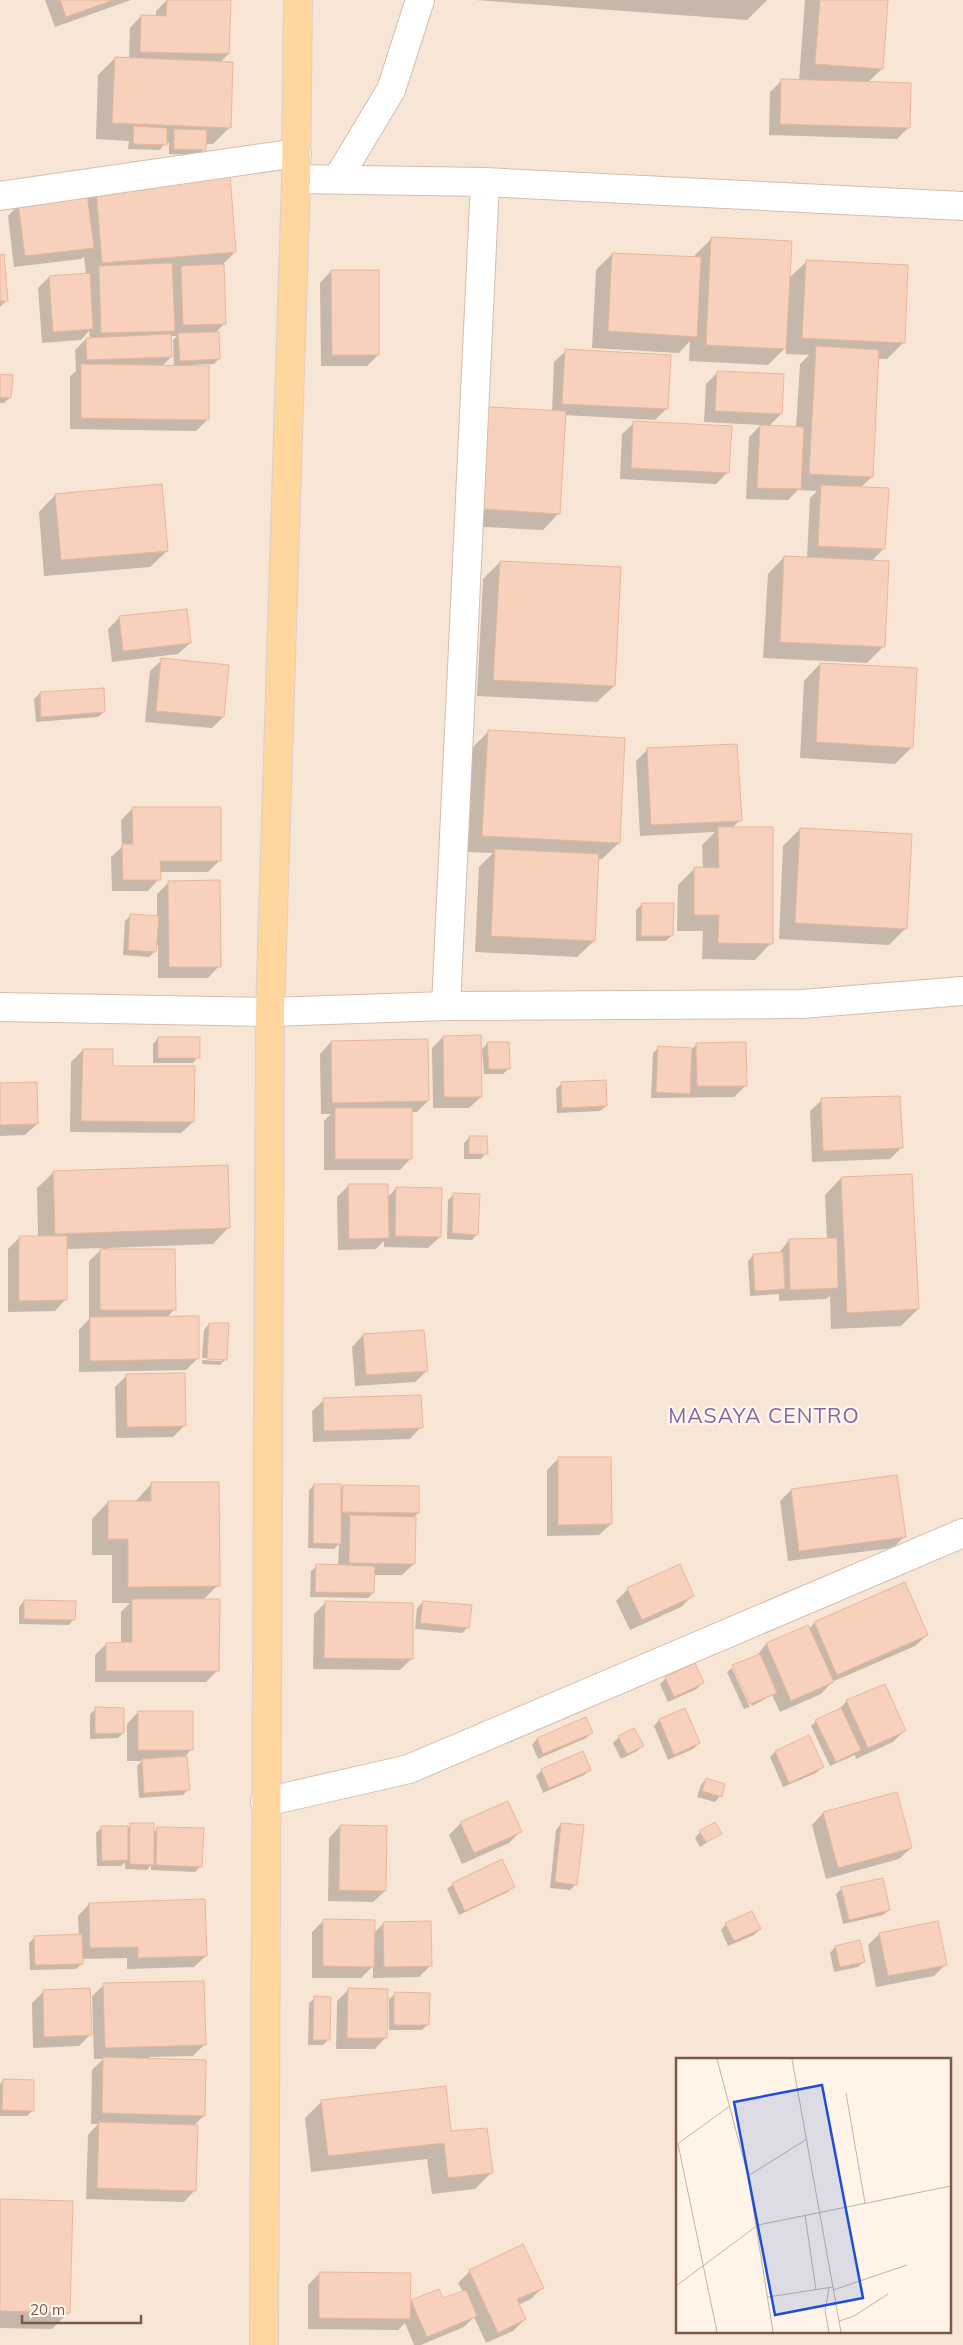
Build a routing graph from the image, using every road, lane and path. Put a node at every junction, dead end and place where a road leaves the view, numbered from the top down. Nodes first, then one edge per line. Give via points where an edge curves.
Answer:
1 (298, 0) edge
2 (420, 0) edge
3 (296, 166) junction
4 (338, 178) junction
5 (485, 182) junction
6 (0, 196) edge
7 (963, 206) edge
8 (963, 991) edge
9 (446, 1006) junction
10 (0, 1007) edge
11 (270, 1012) junction
12 (963, 1534) edge
13 (265, 1802) junction
14 (264, 2345) edge

1 - 3 main road
2 - 4 street via 391,90
3 - 4 street
3 - 6 street
3 - 11 main road
4 - 5 street
5 - 7 street
5 - 9 street
8 - 9 street via 802,1004
9 - 11 street
10 - 11 street
11 - 13 main road
12 - 13 street via 409,1769
13 - 14 main road

